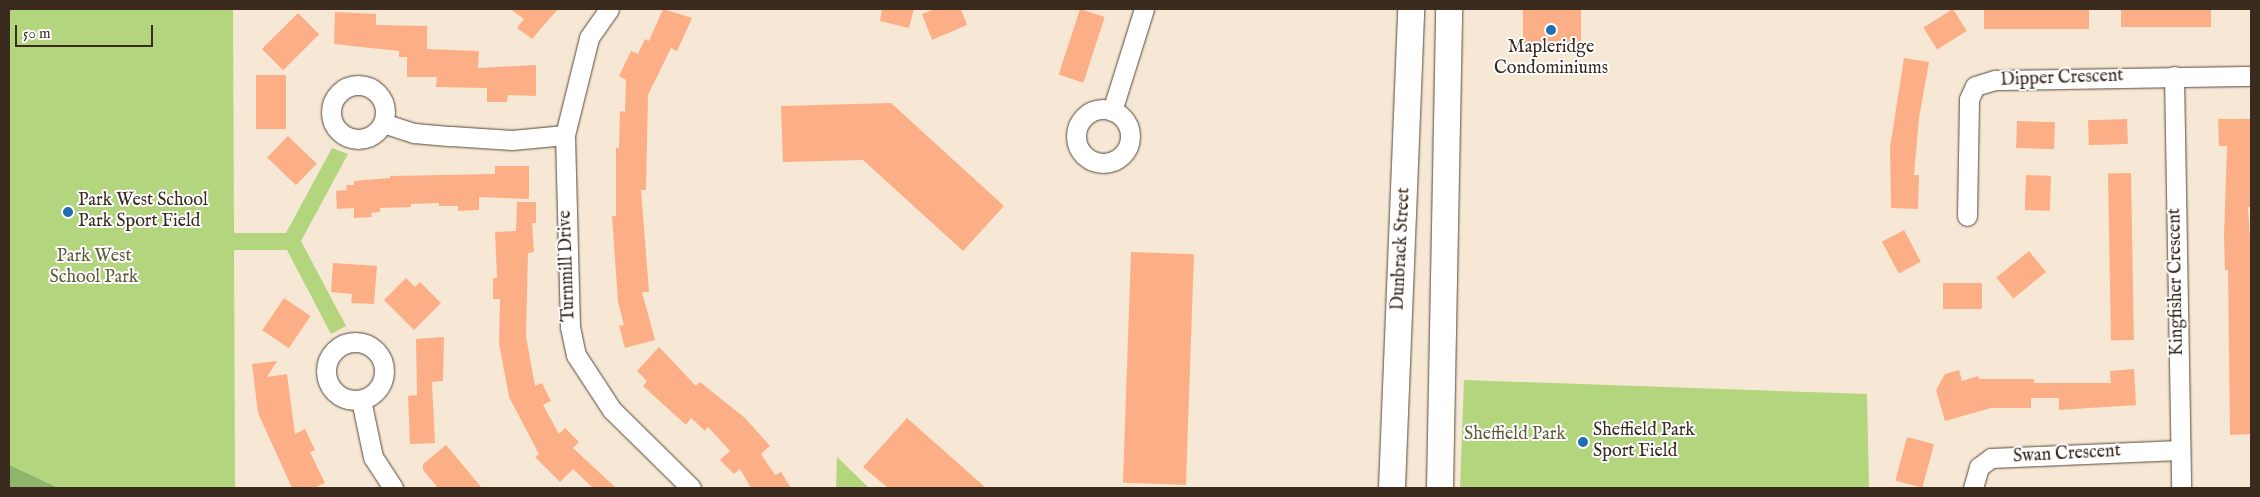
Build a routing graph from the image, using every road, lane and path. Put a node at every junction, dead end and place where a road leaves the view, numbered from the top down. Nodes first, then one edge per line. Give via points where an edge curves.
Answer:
1 (608, 9) edge
2 (1144, 9) edge
3 (1411, 9) edge
4 (1448, 9) edge
5 (2174, 76) junction
6 (2251, 76) edge
7 (1112, 110) dead end
8 (383, 123) dead end
9 (565, 135) junction
10 (1967, 216) dead end
11 (361, 400) dead end
12 (2180, 450) junction
13 (393, 488) edge
14 (691, 488) edge
15 (1392, 488) edge
16 (1440, 488) edge
17 (1973, 488) edge
18 (2181, 488) edge

1 - 9 street, Turnmill Drive via 590,38
2 - 7 street
3 - 15 main road, Dunbrack Street
4 - 16 main road
5 - 6 street, Dipper Crescent
5 - 10 street, Dipper Crescent via 1994,80 1975,86 1969,99
5 - 12 street, Kingfisher Crescent
8 - 9 street via 414,133 451,136 512,140
9 - 14 street, Turnmill Drive via 570,328 576,354 612,410
11 - 13 street via 373,457
12 - 17 street, Swan Crescent via 1991,458 1979,467
12 - 18 street, Kingfisher Crescent

